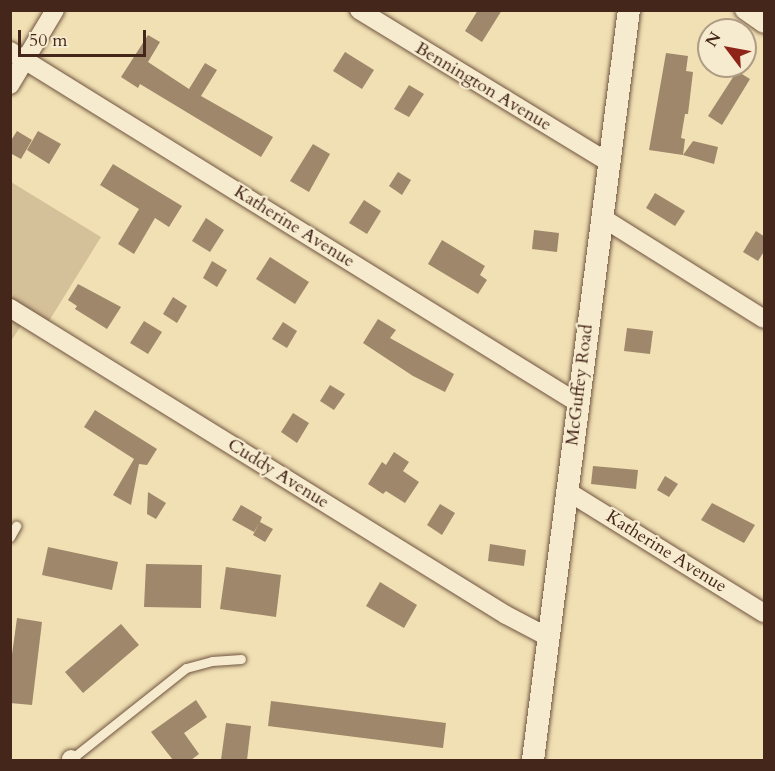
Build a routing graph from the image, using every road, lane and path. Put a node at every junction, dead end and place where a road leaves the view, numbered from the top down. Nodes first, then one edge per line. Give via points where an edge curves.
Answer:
1 (55, 10) edge
2 (359, 10) edge
3 (629, 10) edge
4 (744, 10) edge
5 (765, 24) edge
6 (18, 56) edge
7 (10, 85) edge
8 (608, 162) junction
9 (601, 217) junction
10 (10, 308) edge
11 (765, 319) edge
12 (578, 403) junction
13 (567, 491) junction
14 (16, 526) dead end
15 (10, 537) edge
16 (765, 613) edge
17 (548, 638) junction
18 (241, 659) dead end
19 (70, 760) edge
20 (533, 760) edge

1 - 6 street
2 - 8 street, Bennington Avenue
3 - 8 street, McGuffey Road
4 - 5 street
6 - 7 street
6 - 12 street, Katherine Avenue
8 - 9 street, McGuffey Road
9 - 11 street
9 - 12 street, McGuffey Road
10 - 17 street, Cuddy Avenue
12 - 13 street, McGuffey Road
13 - 16 street, Katherine Avenue
13 - 17 street, McGuffey Road
14 - 15 lane
17 - 20 street, McGuffey Road
18 - 19 lane via 186,668

